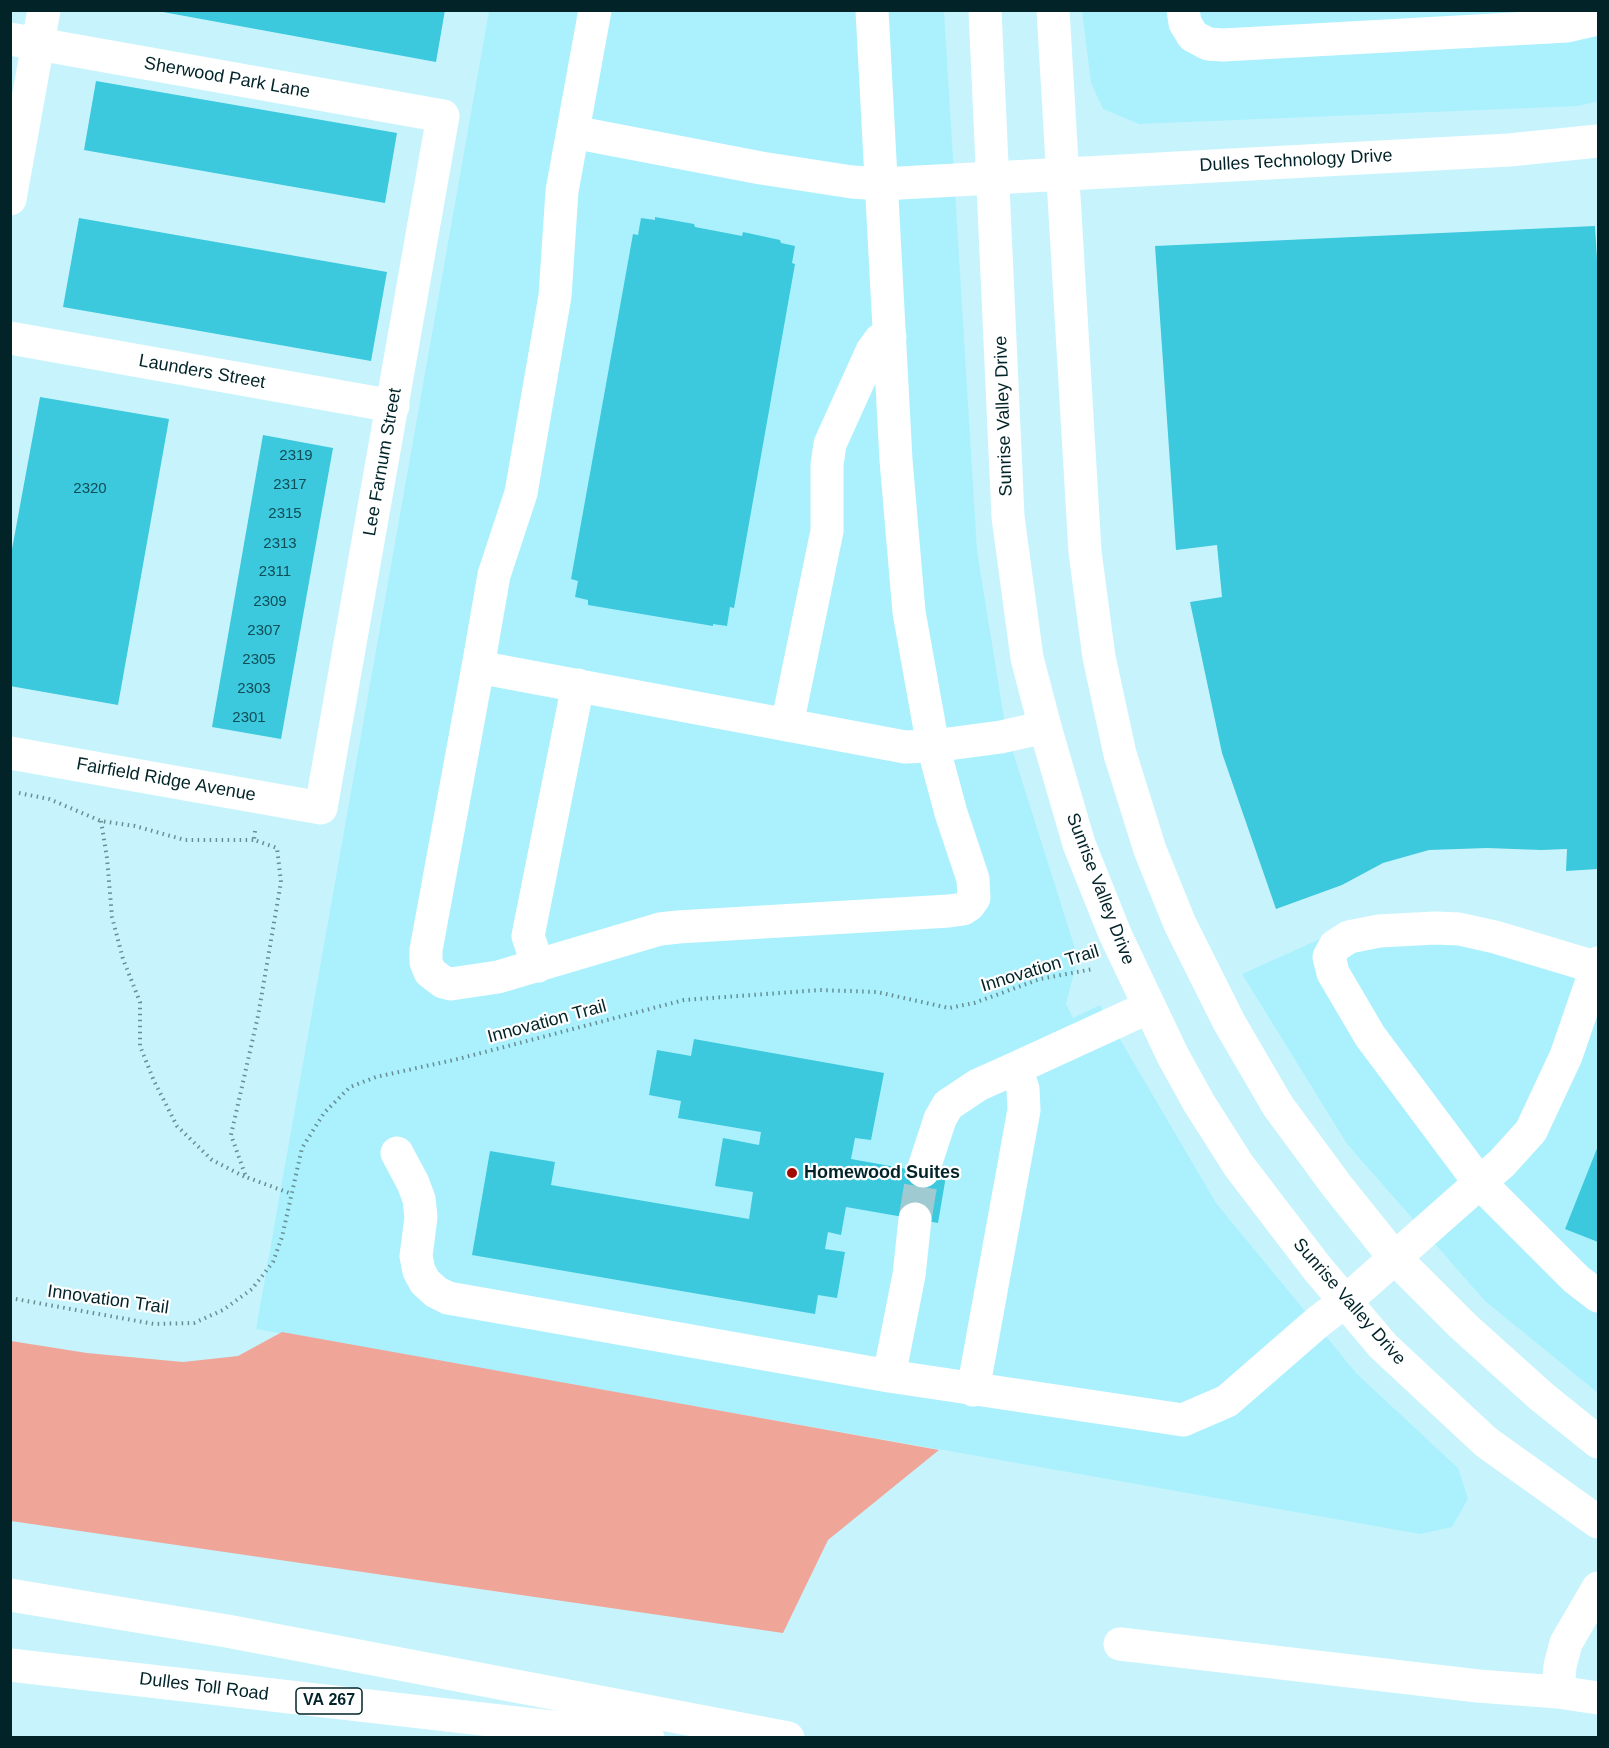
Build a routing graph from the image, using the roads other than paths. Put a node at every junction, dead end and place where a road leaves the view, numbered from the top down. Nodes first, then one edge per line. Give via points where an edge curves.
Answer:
1 (44, 10) edge
2 (595, 10) edge
3 (873, 10) edge
4 (985, 10) edge
5 (1053, 10) edge
6 (1182, 10) edge
7 (1525, 19) edge
8 (1599, 20) edge
9 (24, 42) edge
10 (443, 116) joint
11 (573, 132) junction
12 (1599, 141) edge
13 (1062, 175) junction
14 (994, 179) junction
15 (882, 184) junction
16 (10, 199) edge
17 (890, 337) junction
18 (10, 338) edge
19 (393, 406) junction
20 (478, 667) junction
21 (578, 685) junction
22 (787, 725) junction
23 (1045, 727) junction
24 (933, 746) junction
25 (10, 753) edge
26 (321, 808) joint
27 (538, 966) junction
28 (1598, 966) edge
29 (1149, 1007) junction
30 (1016, 1068) junction
31 (397, 1153) dead end
32 (923, 1171) tunnel mouth
33 (1479, 1182) junction
34 (915, 1219) tunnel mouth
35 (1394, 1257) junction
36 (1599, 1296) edge
37 (1346, 1300) junction
38 (889, 1376) junction
39 (973, 1390) junction
40 (1599, 1442) edge
41 (1599, 1522) edge
42 (1599, 1588) edge
43 (10, 1595) edge
44 (1120, 1644) dead end
45 (10, 1665) edge
46 (1558, 1692) junction
47 (1599, 1698) edge
48 (648, 1737) edge
49 (788, 1737) edge

1 - 9 main road
2 - 11 main road
3 - 15 main road
4 - 14 main road, Sunrise Valley Drive
5 - 13 main road
6 - 7 main road via 1193,36 1208,44 1222,45
7 - 8 main road via 1567,26
9 - 10 main road, Sherwood Park Lane
9 - 16 main road
10 - 19 main road, Lee Farnum Street
11 - 15 main road, Dulles Technology Drive via 761,168
11 - 20 main road via 562,191 555,296 522,493 494,575
12 - 13 main road, Dulles Technology Drive via 1509,150
13 - 14 main road, Dulles Technology Drive
13 - 35 main road via 1085,552 1099,657 1127,776 1150,850 1180,924 1229,1022 1278,1106
14 - 15 main road, Dulles Technology Drive
14 - 23 main road, Sunrise Valley Drive via 1008,517 1027,658
15 - 17 main road
17 - 22 main road via 880,340 872,351 830,444 826,465 826,531
17 - 24 main road via 909,612
18 - 19 main road, Launders Street
19 - 26 main road, Lee Farnum Street
20 - 21 main road
20 - 27 main road via 426,962 435,978 451,984
21 - 22 main road
21 - 27 main road via 528,936
22 - 24 main road via 905,747
23 - 24 main road
23 - 29 main road, Sunrise Valley Drive via 1079,844
24 - 27 main road via 973,879 974,898 963,909 660,929
25 - 26 main road, Fairfield Ridge Avenue
28 - 33 main road via 1566,1056 1532,1131
28 - 33 main road via 1459,929 1379,931 1341,940 1331,951 1333,973 1370,1036
29 - 30 main road
29 - 37 main road, Sunrise Valley Drive via 1199,1103 1239,1166
30 - 32 main road via 978,1085 948,1105
30 - 39 main road via 1024,1110
31 - 38 main road via 419,1199 419,1271 425,1282 447,1298
33 - 35 main road
33 - 36 main road via 1576,1279
34 - 38 main road via 909,1275
35 - 37 main road
35 - 40 main road via 1463,1326
37 - 39 main road via 1227,1401 1183,1420
37 - 41 main road, Sunrise Valley Drive via 1383,1346 1486,1442
38 - 39 main road
42 - 46 main road via 1566,1642
43 - 49 main road via 227,1631
44 - 46 main road
45 - 48 main road, Dulles Toll Road / VA 267
46 - 47 main road

